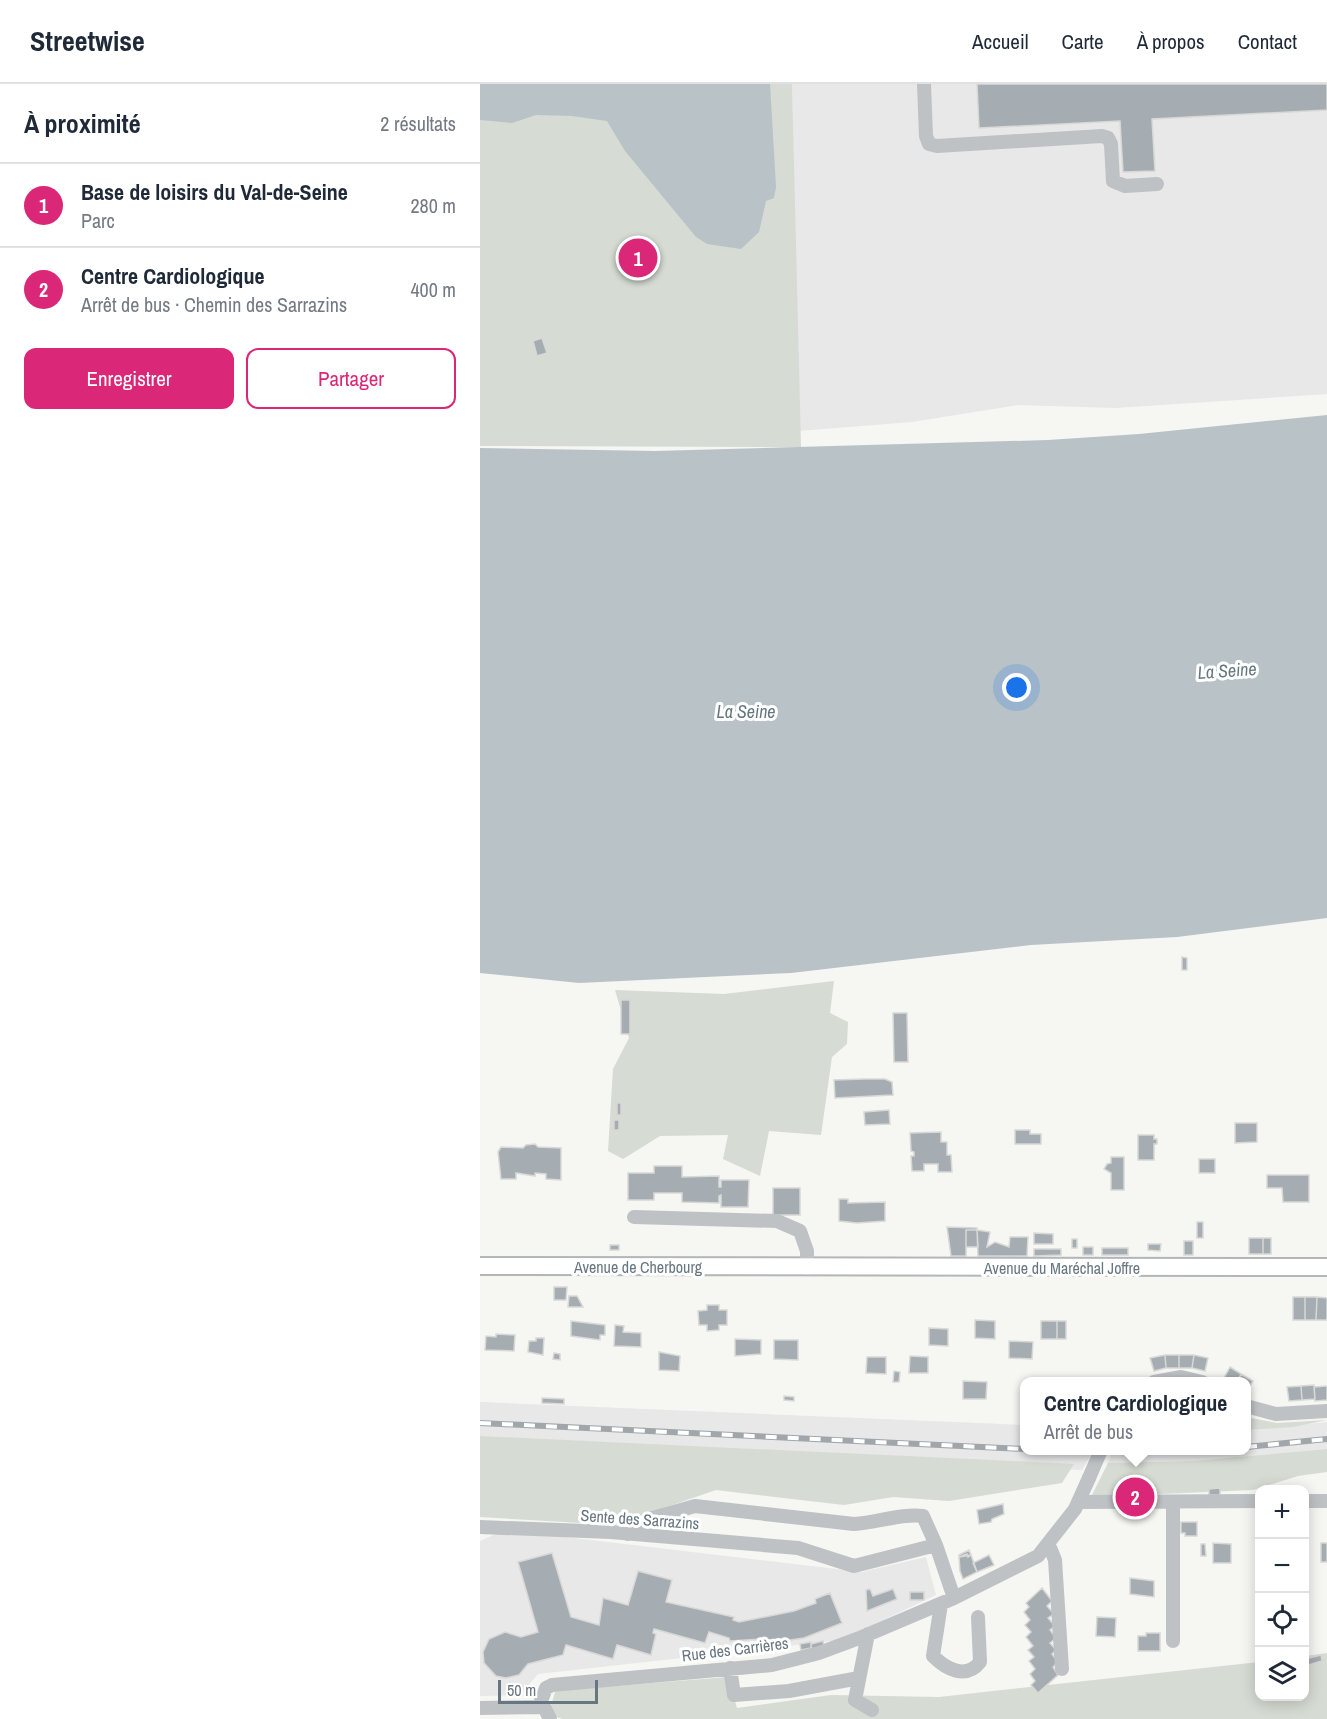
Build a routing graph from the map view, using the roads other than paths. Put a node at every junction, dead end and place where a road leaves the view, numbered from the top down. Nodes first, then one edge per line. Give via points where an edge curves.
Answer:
1 (924, 84) edge
2 (1157, 184) dead end
3 (634, 1217) dead end
4 (480, 1266) edge
5 (1327, 1267) edge
6 (802, 1268) junction
7 (1251, 1407) edge
8 (1327, 1411) edge
9 (1099, 1455) edge
10 (1327, 1500) edge
11 (1255, 1501) edge
12 (1309, 1501) edge
13 (1078, 1502) junction
14 (1173, 1503) junction
15 (480, 1527) edge
16 (628, 1534) junction
17 (936, 1545) junction
18 (1049, 1545) junction
19 (954, 1598) junction
20 (941, 1604) junction
21 (978, 1617) dead end
22 (868, 1634) junction
23 (1173, 1641) dead end
24 (730, 1668) junction
25 (1062, 1669) dead end
26 (860, 1678) junction
27 (480, 1708) edge
28 (872, 1710) dead end
29 (546, 1713) edge

1 - 2 street via 929,144 1102,136 1112,144 1113,181 1125,186
3 - 6 street via 777,1221 800,1231 807,1251
4 - 6 main road, Avenue de Cherbourg
5 - 6 main road, Avenue du Maréchal Joffre
7 - 8 street via 1276,1414
9 - 13 street, Rue des Carrières, bridge
10 - 12 street
11 - 14 street
13 - 14 street
13 - 18 street, Rue des Carrières
14 - 23 street
15 - 16 street, Sente des Sarrazins
16 - 17 street, Sente des Sarrazins via 798,1548 854,1566
16 - 17 street via 635,1523 695,1506 854,1524 878,1523 910,1514 922,1516
17 - 19 street
18 - 19 street, Rue des Carrières via 1017,1569
18 - 25 street via 1055,1560
19 - 20 street, Rue des Carrières
20 - 21 street via 933,1656 946,1669 966,1672 980,1662
20 - 22 street, Rue des Carrières
22 - 24 street, Rue des Carrières via 819,1653 772,1665
22 - 26 street
24 - 26 street via 734,1695 789,1691
24 - 29 street, Rue des Carrières via 561,1682 546,1688 541,1701
26 - 28 street via 855,1700
27 - 29 street

